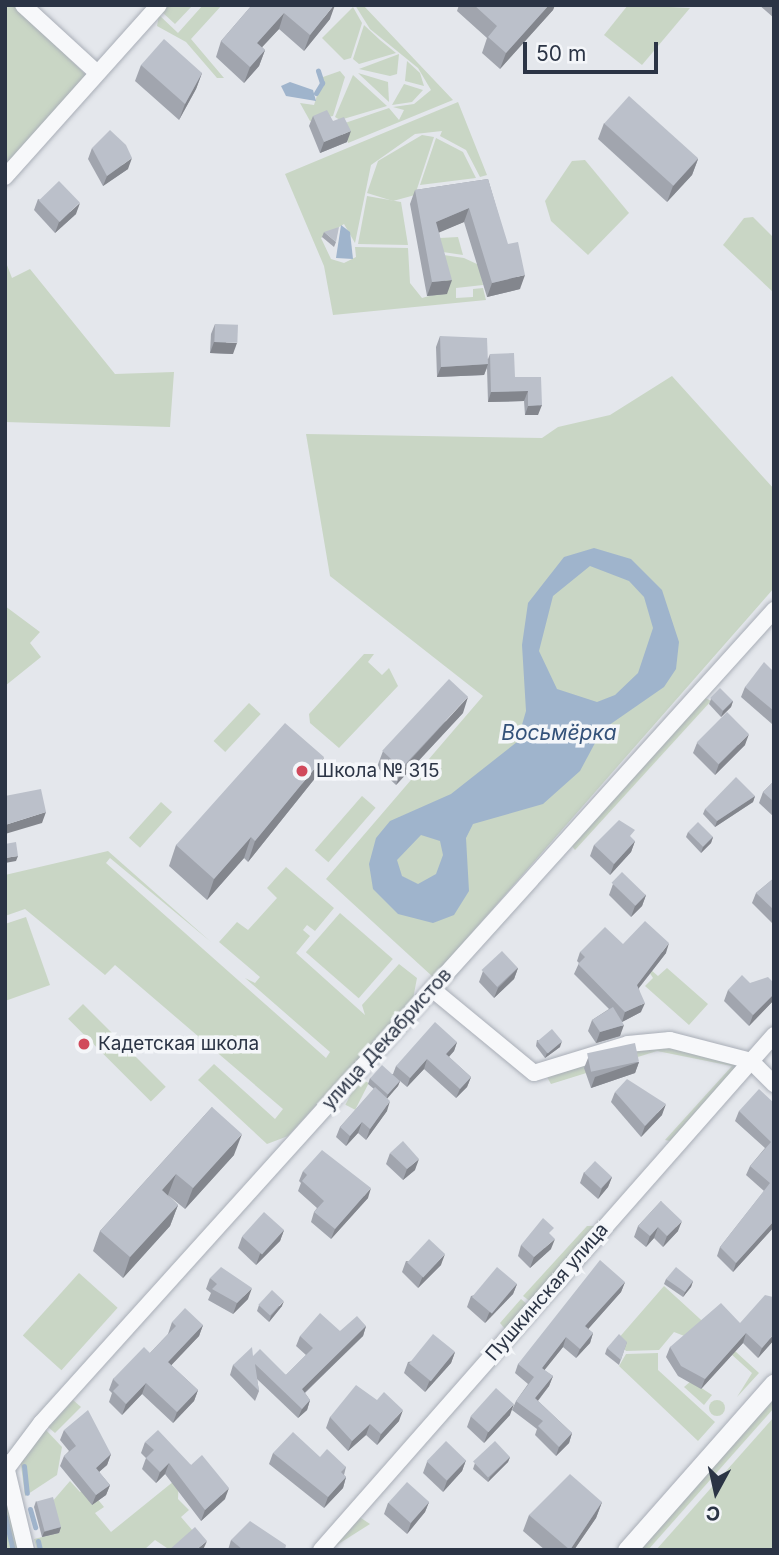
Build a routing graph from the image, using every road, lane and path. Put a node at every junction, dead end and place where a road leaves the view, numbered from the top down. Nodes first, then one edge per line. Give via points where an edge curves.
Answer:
1 (23, 5) edge
2 (159, 5) edge
3 (96, 72) junction
4 (5, 177) edge
5 (774, 610) edge
6 (432, 989) junction
7 (774, 1035) edge
8 (751, 1061) junction
9 (774, 1084) edge
10 (774, 1383) edge
11 (6, 1467) edge
12 (26, 1550) edge
13 (321, 1550) edge
14 (627, 1550) edge

1 - 3 street
2 - 3 street
3 - 4 street
5 - 6 street, улица Декабристов
6 - 8 street via 534,1073 651,1040 709,1046
6 - 11 street, улица Декабристов
7 - 8 street, Пушкинская улица
8 - 9 street
8 - 13 street, Пушкинская улица
10 - 14 street
11 - 12 street

